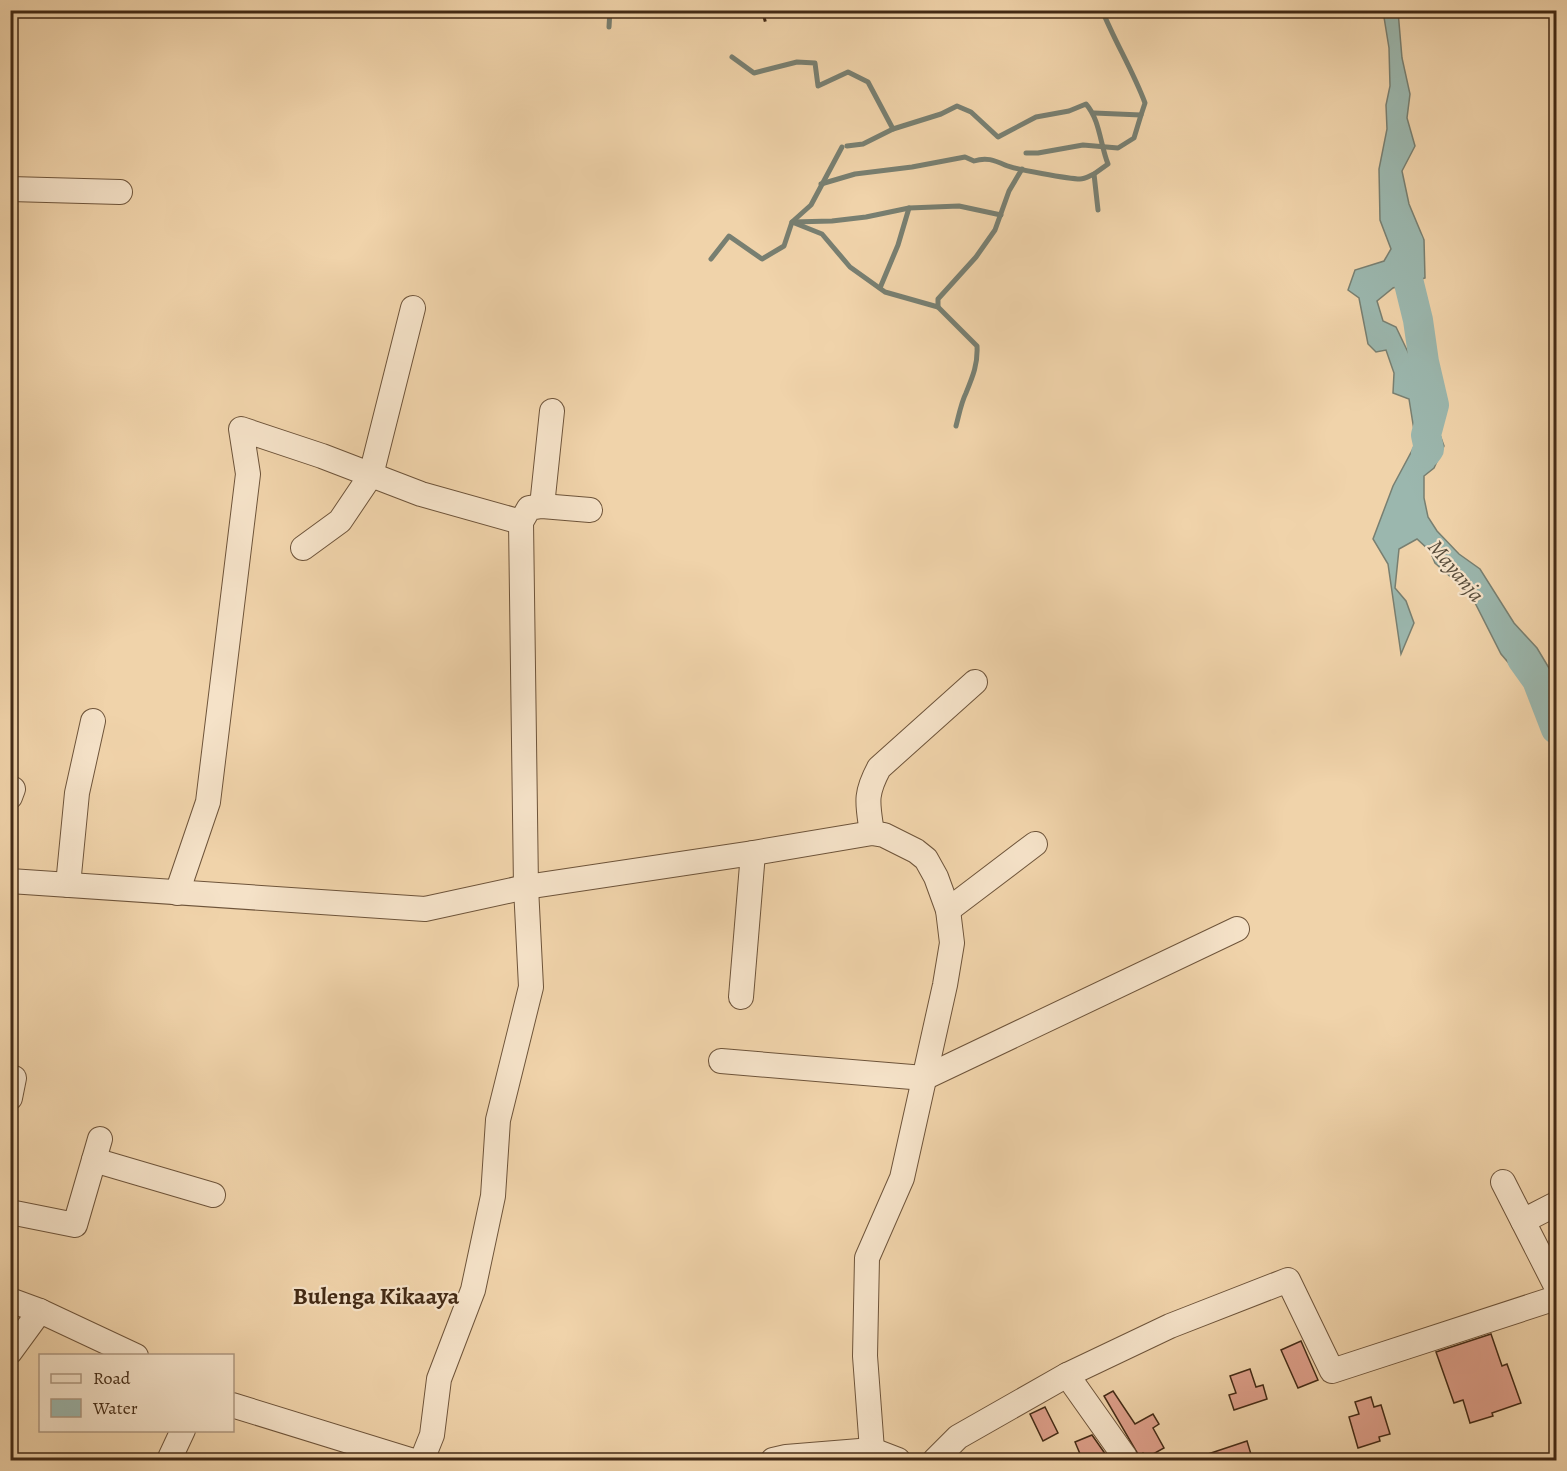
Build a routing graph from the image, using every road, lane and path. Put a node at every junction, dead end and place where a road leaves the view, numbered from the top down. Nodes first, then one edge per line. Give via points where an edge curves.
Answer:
1 (762, 10) edge
2 (766, 24) dead end
3 (10, 189) edge
4 (120, 192) dead end
5 (413, 308) dead end
6 (552, 411) dead end
7 (371, 475) junction
8 (542, 506) junction
9 (590, 510) dead end
10 (521, 522) junction
11 (303, 548) dead end
12 (975, 682) dead end
13 (93, 721) dead end
14 (872, 833) junction
15 (1035, 844) dead end
16 (753, 853) junction
17 (10, 881) edge
18 (68, 885) junction
19 (526, 887) junction
20 (177, 893) junction
21 (948, 910) junction
22 (1237, 929) dead end
23 (741, 997) dead end
24 (722, 1061) dead end
25 (924, 1078) junction
26 (1503, 1182) dead end
27 (213, 1195) dead end
28 (1557, 1204) edge
29 (10, 1212) edge
30 (1523, 1221) junction
31 (1557, 1286) edge
32 (1557, 1298) edge
33 (10, 1300) edge
34 (40, 1311) junction
35 (10, 1352) edge
36 (132, 1354) edge
37 (1067, 1375) junction
38 (234, 1406) edge
39 (183, 1432) edge
40 (872, 1450) junction
41 (1125, 1457) dead end
42 (408, 1460) edge
43 (169, 1461) edge
44 (773, 1461) edge
45 (898, 1461) edge
46 (935, 1461) edge

1 - 2 path
3 - 4 street
5 - 7 street
6 - 8 street
7 - 10 street via 421,495
7 - 11 street via 340,521
7 - 20 street via 241,429 248,474 208,802
8 - 9 street
8 - 10 street via 529,508
10 - 19 street
12 - 14 street via 879,768 869,787
13 - 18 street via 77,793
14 - 16 street
14 - 21 street via 884,835 926,859
15 - 21 street
16 - 19 street
16 - 23 street
17 - 18 street
18 - 20 street
19 - 20 street via 425,909
19 - 42 street via 531,987 498,1120 493,1196 473,1290 439,1379 432,1435
21 - 25 street via 952,943
22 - 25 street
24 - 25 street
25 - 40 street via 902,1178 867,1258 865,1356
26 - 30 street
27 - 29 street via 97,1150 75,1225
28 - 30 street
30 - 31 street
32 - 37 street via 1332,1371 1288,1280 1170,1326
33 - 34 street
34 - 35 street
34 - 36 street
37 - 41 street
37 - 46 street via 958,1437
38 - 42 street
39 - 43 street
40 - 44 street
40 - 45 street

